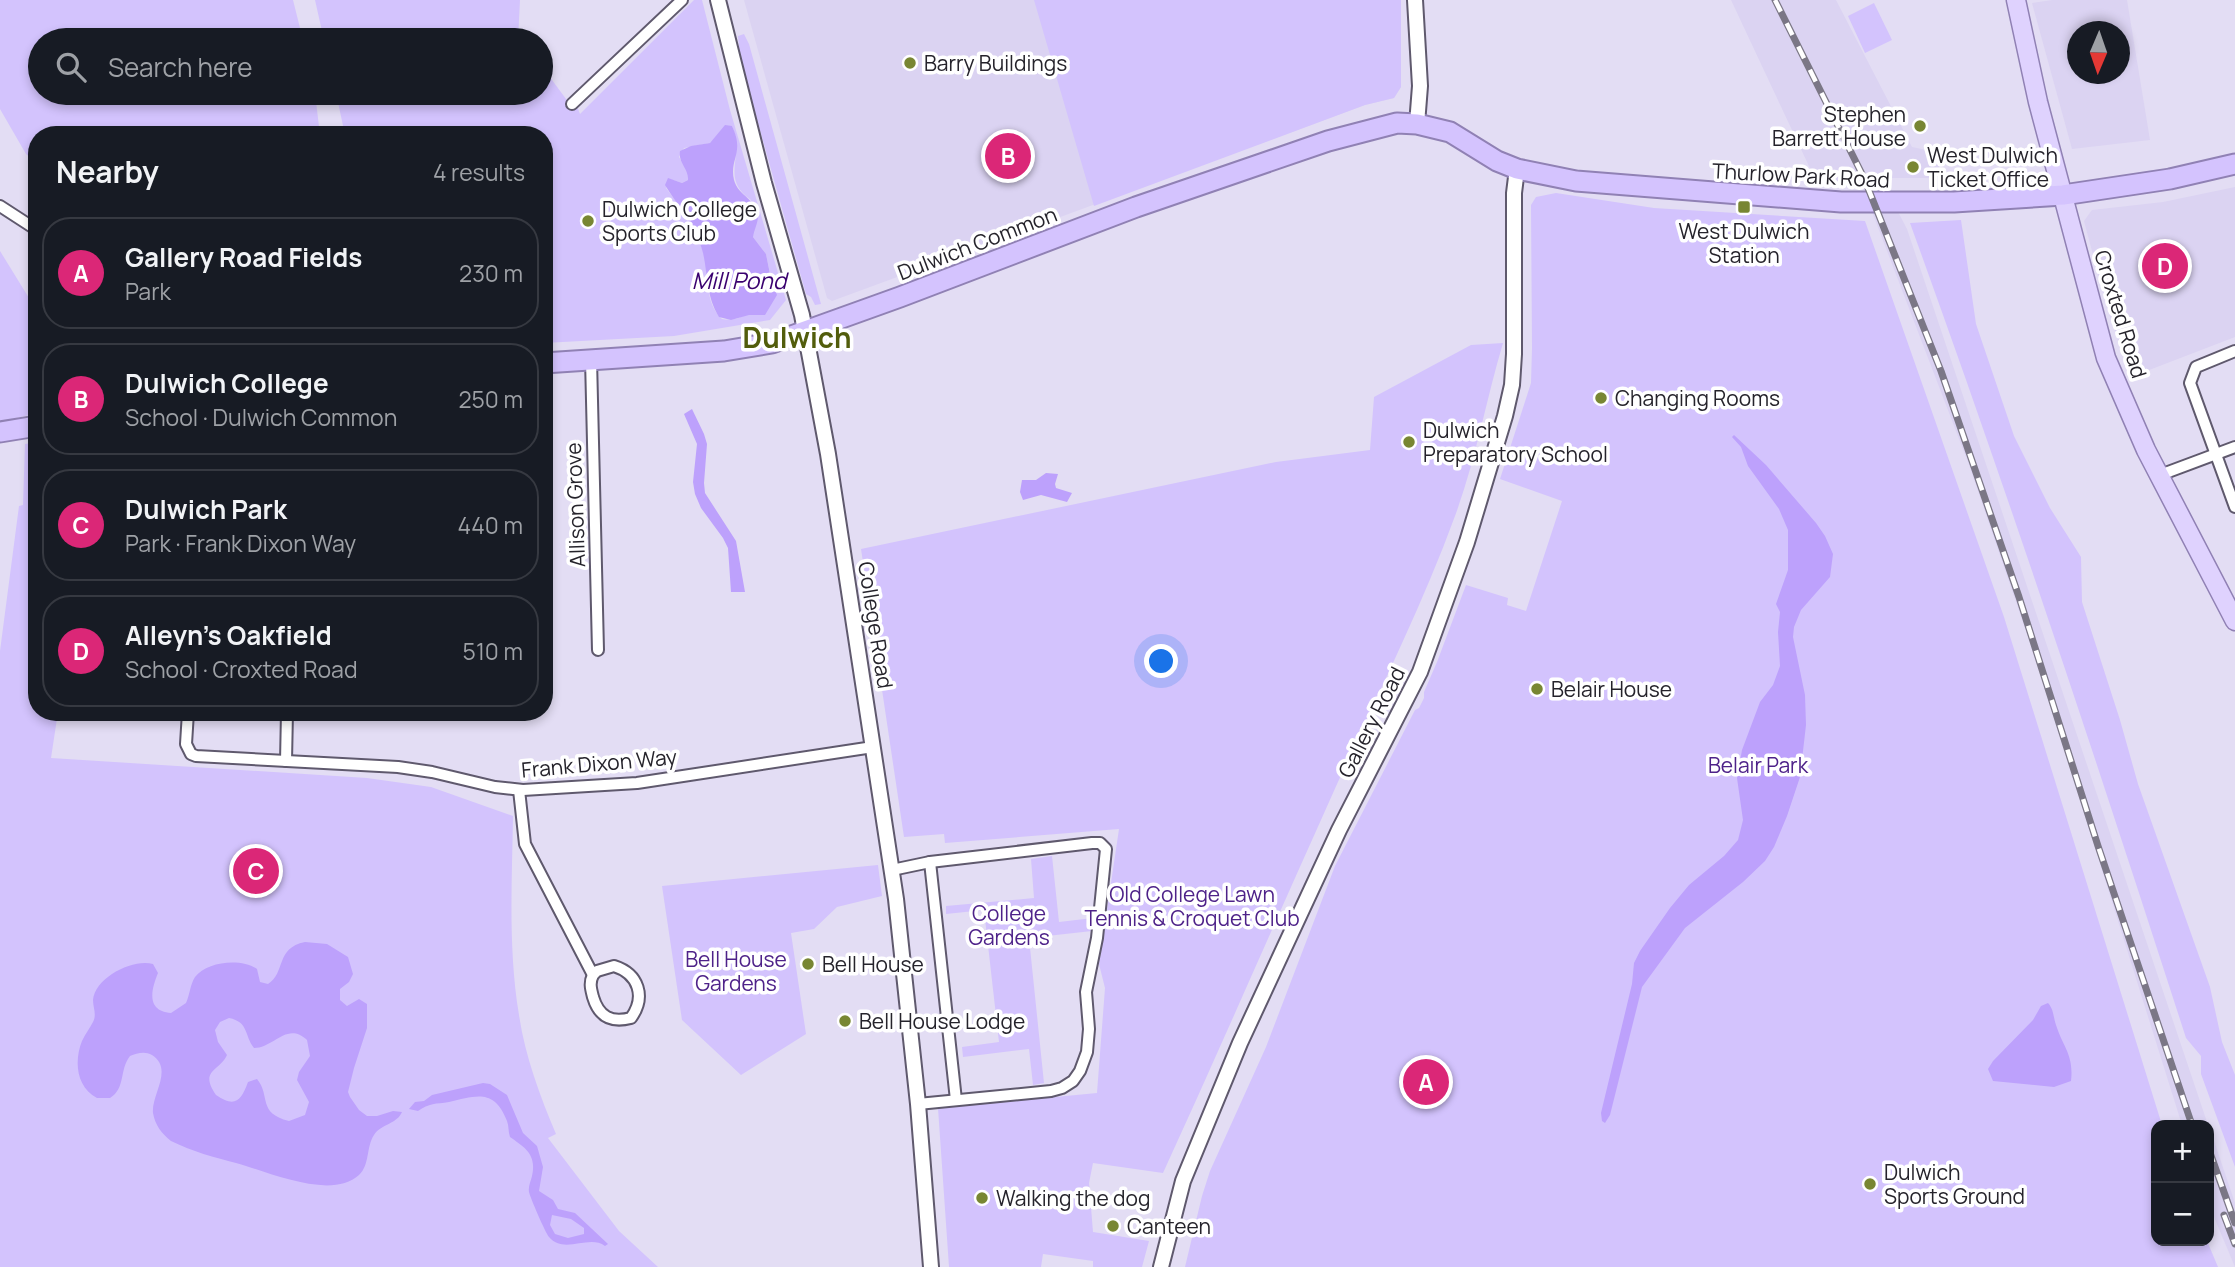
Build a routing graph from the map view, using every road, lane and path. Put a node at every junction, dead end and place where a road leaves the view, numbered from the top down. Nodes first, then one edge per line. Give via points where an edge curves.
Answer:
1 (682, 0) edge
2 (718, 0) edge
3 (1415, 0) edge
4 (2016, 0) edge
5 (572, 104) dead end
6 (1417, 124) junction
7 (2235, 164) edge
8 (1517, 169) junction
9 (2063, 195) junction
10 (0, 206) edge
11 (28, 224) edge
12 (805, 332) junction
13 (2235, 351) edge
14 (591, 359) junction
15 (553, 362) edge
16 (28, 427) edge
17 (0, 432) edge
18 (2235, 447) edge
19 (2216, 454) junction
20 (2160, 475) junction
21 (2235, 507) edge
22 (2235, 621) edge
23 (598, 650) dead end
24 (187, 721) edge
25 (288, 721) edge
26 (873, 747) junction
27 (286, 761) junction
28 (519, 790) junction
29 (930, 862) junction
30 (892, 870) junction
31 (593, 975) junction
32 (956, 1100) junction
33 (918, 1104) junction
34 (931, 1267) edge
35 (1161, 1267) edge

1 - 5 street
2 - 12 street, College Road
3 - 6 street via 1420,86
4 - 9 main road, Croxted Road
6 - 8 highway, Thurlow Park Road via 1451,132
6 - 12 highway, Dulwich Common via 1359,131 1292,153
7 - 9 highway, Thurlow Park Road
8 - 9 highway, Thurlow Park Road via 1585,183 1841,202 1954,202
8 - 35 street, Gallery Road via 1512,385 1467,542 1420,672 1339,830 1235,1055 1183,1181
9 - 20 main road, Croxted Road via 2106,358
10 - 11 street
12 - 14 highway, Dulwich Common via 724,351
12 - 26 street, College Road
13 - 19 street via 2196,367 2190,383
14 - 15 highway, Dulwich Common
14 - 23 street, Allison Grove
16 - 17 highway
18 - 19 street
19 - 20 street
19 - 21 street
20 - 22 main road, Croxted Road
24 - 27 street, Frank Dixon Way via 186,744 191,754
25 - 27 street
26 - 28 street, Frank Dixon Way via 637,783
26 - 30 street, College Road
27 - 28 street, Frank Dixon Way via 398,767
28 - 31 street via 525,844
29 - 30 street
29 - 32 street
29 - 32 street via 1097,842 1106,849 1097,939 1086,992 1089,1038 1080,1071 1070,1084 1056,1090
30 - 33 street, College Road
31 - 31 street via 614,966 632,975 639,994 631,1018 619,1021 599,1012 591,987
32 - 33 street
33 - 34 street, College Road

